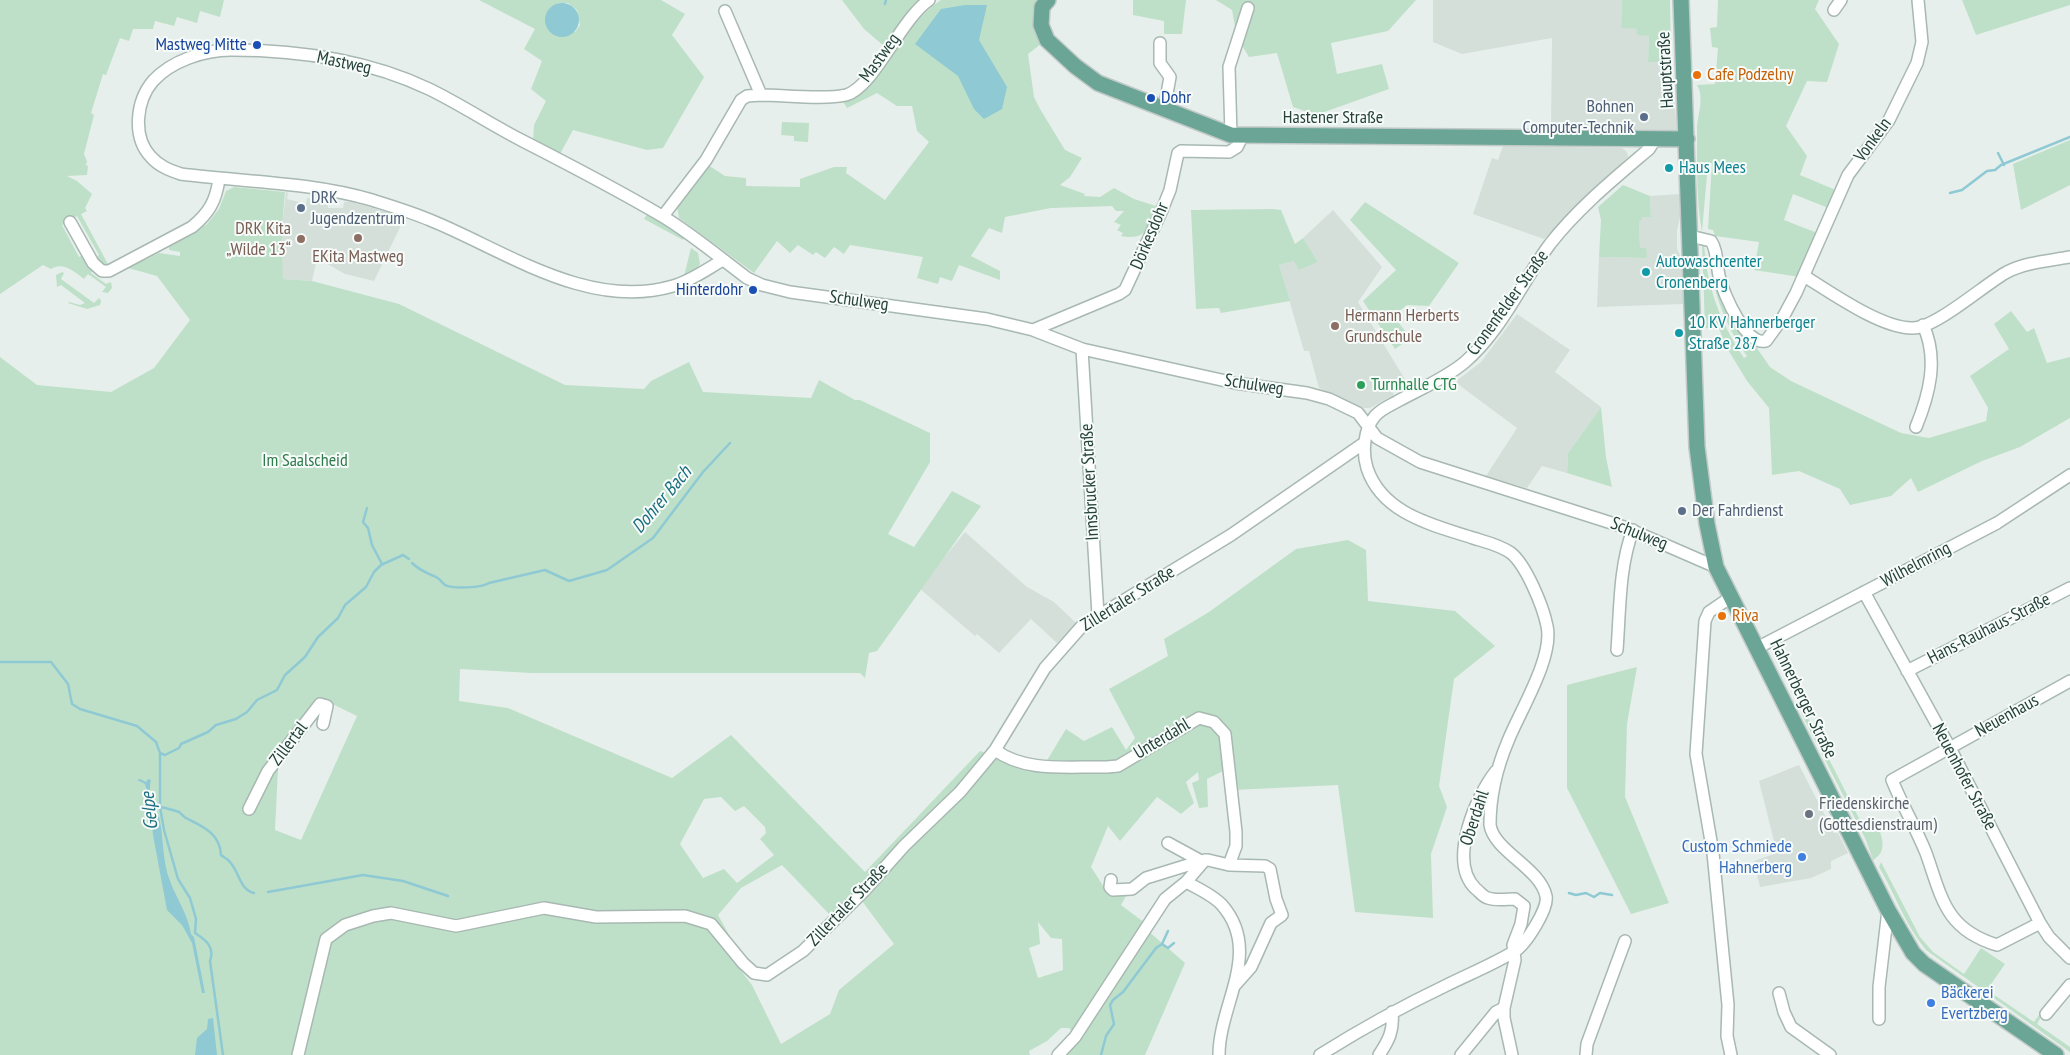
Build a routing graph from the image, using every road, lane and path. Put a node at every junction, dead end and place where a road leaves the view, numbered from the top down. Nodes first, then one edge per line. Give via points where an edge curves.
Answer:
1 (929, 0) edge
2 (1048, 0) edge
3 (1681, 0) edge
4 (1841, 0) edge
5 (1918, 0) edge
6 (1248, 8) dead end
7 (726, 10) dead end
8 (1834, 10) dead end
9 (1160, 44) dead end
10 (761, 95) junction
11 (1164, 110) junction
12 (1236, 136) junction
13 (1656, 138) junction
14 (1687, 139) junction
15 (219, 179) junction
16 (663, 216) junction
17 (70, 222) dead end
18 (1690, 236) junction
19 (2070, 258) edge
20 (723, 260) junction
21 (1804, 276) junction
22 (762, 285) joint
23 (1923, 325) junction
24 (1033, 330) junction
25 (1082, 349) junction
26 (1916, 427) dead end
27 (1369, 429) junction
28 (1364, 443) junction
29 (2070, 475) edge
30 (1633, 530) junction
31 (1716, 567) junction
32 (2070, 588) edge
33 (1864, 592) junction
34 (1731, 597) junction
35 (1098, 616) junction
36 (1757, 648) junction
37 (1617, 650) dead end
38 (1907, 671) junction
39 (2070, 681) edge
40 (323, 724) dead end
41 (1950, 748) junction
42 (995, 750) junction
43 (1497, 770) junction
44 (249, 809) dead end
45 (1168, 843) dead end
46 (1203, 860) junction
47 (1229, 865) junction
48 (1111, 880) dead end
49 (1186, 882) junction
50 (1888, 910) junction
51 (2040, 923) junction
52 (1625, 941) dead end
53 (1515, 951) junction
54 (2070, 958) edge
55 (1235, 985) junction
56 (2070, 985) edge
57 (1779, 992) dead end
58 (1504, 1008) junction
59 (1392, 1012) junction
60 (2046, 1014) dead end
61 (1879, 1019) dead end
62 (298, 1055) edge
63 (1058, 1055) edge
64 (1220, 1055) edge
65 (1320, 1055) edge
66 (1379, 1055) edge
67 (1461, 1055) edge
68 (1512, 1055) edge
69 (1586, 1055) edge
70 (1731, 1055) edge
71 (1830, 1055) edge
72 (2056, 1055) edge

1 - 10 street, Mastweg via 908,20 863,84 856,89 839,96
2 - 11 main road, Hastener Straße via 1042,7 1041,25 1047,40 1098,82
3 - 14 main road, Hauptstraße
4 - 8 street
5 - 21 street, Vonkeln via 1922,32 1920,57 1889,120 1848,175
6 - 12 street via 1229,68
7 - 10 street
9 - 11 street via 1160,63 1170,77
10 - 16 street, Mastweg via 741,100 706,160
11 - 12 main road, Hastener Straße
12 - 13 main road, Hastener Straße
12 - 24 street, Dörkesdohr via 1237,147 1229,152 1178,153 1170,190 1125,290
13 - 14 main road, Hastener Straße
13 - 27 street, Cronenfelder Straße via 1649,149 1558,235 1472,356 1448,374 1379,412
14 - 18 main road, Hahnerberger Straße
15 - 16 street, Mastweg via 165,169 152,158 139,127 144,95 163,72 196,56 229,50 294,54 360,65 427,88
15 - 17 street via 216,198 202,219 109,271 102,271 93,263
15 - 20 street, Mastweg via 318,189 372,200 429,219 540,271 588,288 661,289 691,278
16 - 20 street, Mastweg
18 - 21 street, Vonkeln via 1706,238 1714,246 1725,291 1748,334 1760,342 1766,341 1775,330
18 - 31 main road, Hahnerberger Straße via 1698,455
19 - 23 street via 2029,264 2006,273
20 - 22 street, Mastweg
21 - 23 street via 1889,323 1910,328
22 - 24 street, Schulweg via 790,292 987,319
23 - 26 street via 1930,346 1931,380
24 - 25 street, Schulweg
25 - 27 street, Schulweg via 1235,383 1307,393 1358,413
25 - 35 street, Innsbrucker Straße
27 - 28 street, Cronenfelder Straße
27 - 30 street, Schulweg via 1377,438 1420,462
28 - 35 street, Zillertaler Straße via 1230,535
28 - 43 street, Cronenfelder Straße via 1364,457 1370,474 1384,496 1395,506 1428,523 1495,544 1516,558 1528,577 1546,621 1549,639 1545,658
29 - 33 street, Wilhelmring via 1997,523
30 - 31 street, Schulweg
30 - 37 street via 1625,562
31 - 34 main road, Hahnerberger Straße
32 - 38 street, Hans-Rauhaus-Straße
33 - 36 street, Wilhelmring
33 - 38 street, Neuenhofer Straße
34 - 36 main road, Hahnerberger Straße
34 - 70 street via 1709,612 1705,620 1696,746 1714,853
35 - 42 street, Zillertaler Straße via 1082,626 1045,668
36 - 50 main road, Hahnerberger Straße
38 - 41 street, Neuenhofer Straße
39 - 41 street, Neuenhaus
40 - 44 street, Zillertal via 327,706 320,704 268,771
41 - 51 street, Neuenhofer Straße
41 - 51 street, Neuenhaus via 1892,780 1926,853 1936,888 1962,928 1978,939 1997,945
42 - 47 street, Unterdahl via 1014,762 1028,765 1118,766 1199,718 1214,722 1225,735 1236,832 1236,846
42 - 62 street, Zillertaler Straße via 960,792 904,846 863,892 803,951 767,975 754,973 742,963 711,924 685,916 596,917 544,908 456,926 391,913 372,916 345,925 326,939
43 - 53 street, Oberdahl via 1491,830 1527,868 1546,897 1540,917
43 - 53 street, Oberdahl via 1474,809 1463,848 1471,884 1489,899 1515,899 1524,906 1513,945
45 - 46 street
46 - 47 street
46 - 48 street via 1146,878 1130,890 1113,890
46 - 49 street
47 - 55 street via 1268,867 1282,915 1271,923 1250,967
49 - 55 street via 1221,903 1231,922 1238,939 1240,960
49 - 63 street via 1165,899 1074,1037
50 - 61 street via 1879,987
50 - 72 main road, Hahnerberger Straße via 1913,953 1924,964
51 - 54 street, Neuenhofer Straße
52 - 69 street via 1587,1044
53 - 58 street via 1516,960
53 - 59 street, Oberdahl
55 - 64 street via 1223,1025
56 - 60 street
57 - 71 street via 1791,1027
58 - 67 street via 1496,1012
58 - 68 street
59 - 65 street, Oberdahl
59 - 66 street via 1391,1037

